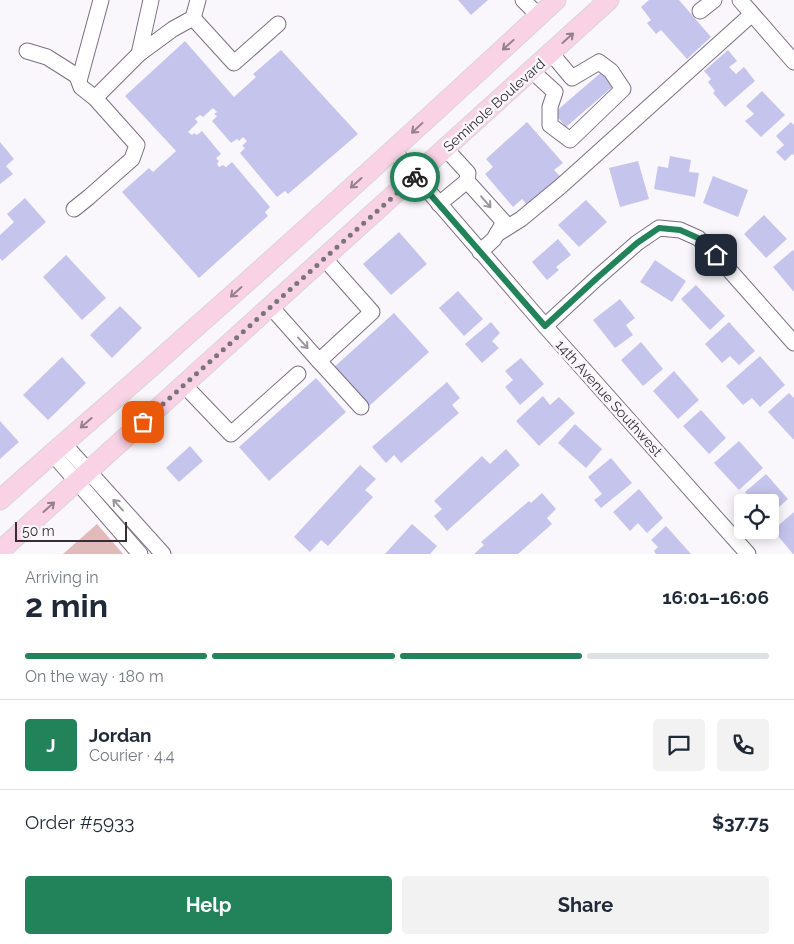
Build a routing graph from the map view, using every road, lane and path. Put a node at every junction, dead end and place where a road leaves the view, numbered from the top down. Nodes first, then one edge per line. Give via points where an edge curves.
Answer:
1 (100, 0) edge
2 (150, 0) edge
3 (198, 0) edge
4 (523, 0) edge
5 (556, 0) edge
6 (609, 0) edge
7 (714, 0) edge
8 (740, 0) edge
9 (700, 11) dead end
10 (752, 14) junction
11 (539, 16) junction
12 (193, 18) junction
13 (278, 24) dead end
14 (27, 51) dead end
15 (551, 53) junction
16 (139, 54) junction
17 (794, 62) edge
18 (532, 71) junction
19 (572, 78) junction
20 (79, 81) junction
21 (555, 92) junction
22 (95, 98) junction
23 (446, 149) junction
24 (393, 150) junction
25 (415, 176) junction
26 (468, 181) junction
27 (439, 204) junction
28 (74, 209) dead end
29 (500, 228) junction
30 (480, 252) junction
31 (324, 258) junction
32 (271, 307) junction
33 (545, 326) junction
34 (794, 343) edge
35 (319, 361) junction
36 (298, 374) dead end
37 (184, 385) junction
38 (360, 407) dead end
39 (57, 448) junction
40 (83, 477) junction
41 (0, 500) edge
42 (0, 551) edge
43 (140, 554) edge
44 (162, 554) edge
45 (748, 554) edge

1 - 20 street
2 - 16 street
3 - 12 street
4 - 11 street
5 - 11 main road
15 -> 6 main road, Seminole Boulevard
7 - 9 street
8 - 10 street
10 - 17 street
10 - 29 street via 561,186 521,219
11 -> 24 main road
12 - 13 street via 234,63
12 - 16 street via 173,28
14 - 20 street via 47,57 77,76
15 - 18 main road, Seminole Boulevard
15 - 19 street
16 - 22 street
18 - 21 street
18 - 23 main road, Seminole Boulevard
19 - 21 street
19 - 21 street via 599,62 612,71 623,89 570,140 550,125 550,107
20 - 22 street via 81,87
22 - 28 street via 137,145 132,159
23 - 25 main road, Seminole Boulevard
23 - 26 street via 468,173
24 - 25 street, 14th Avenue Southwest
24 -> 39 main road
25 - 27 street, 14th Avenue Southwest
25 - 31 main road, Seminole Boulevard
26 - 27 street
26 -> 29 street
27 - 30 street, 14th Avenue Southwest
29 - 30 street
30 - 33 street, 14th Avenue Southwest
31 - 32 main road, Seminole Boulevard
31 - 35 street via 372,312
32 -> 35 street
32 - 37 main road, Seminole Boulevard
33 - 34 street via 637,243 659,228 680,230 698,238
33 - 45 street, 14th Avenue Southwest
35 - 38 street
36 - 37 street via 231,434
37 - 40 main road, Seminole Boulevard
39 - 40 street
39 - 41 main road
42 -> 40 main road, Seminole Boulevard
40 - 43 street
44 -> 40 street

